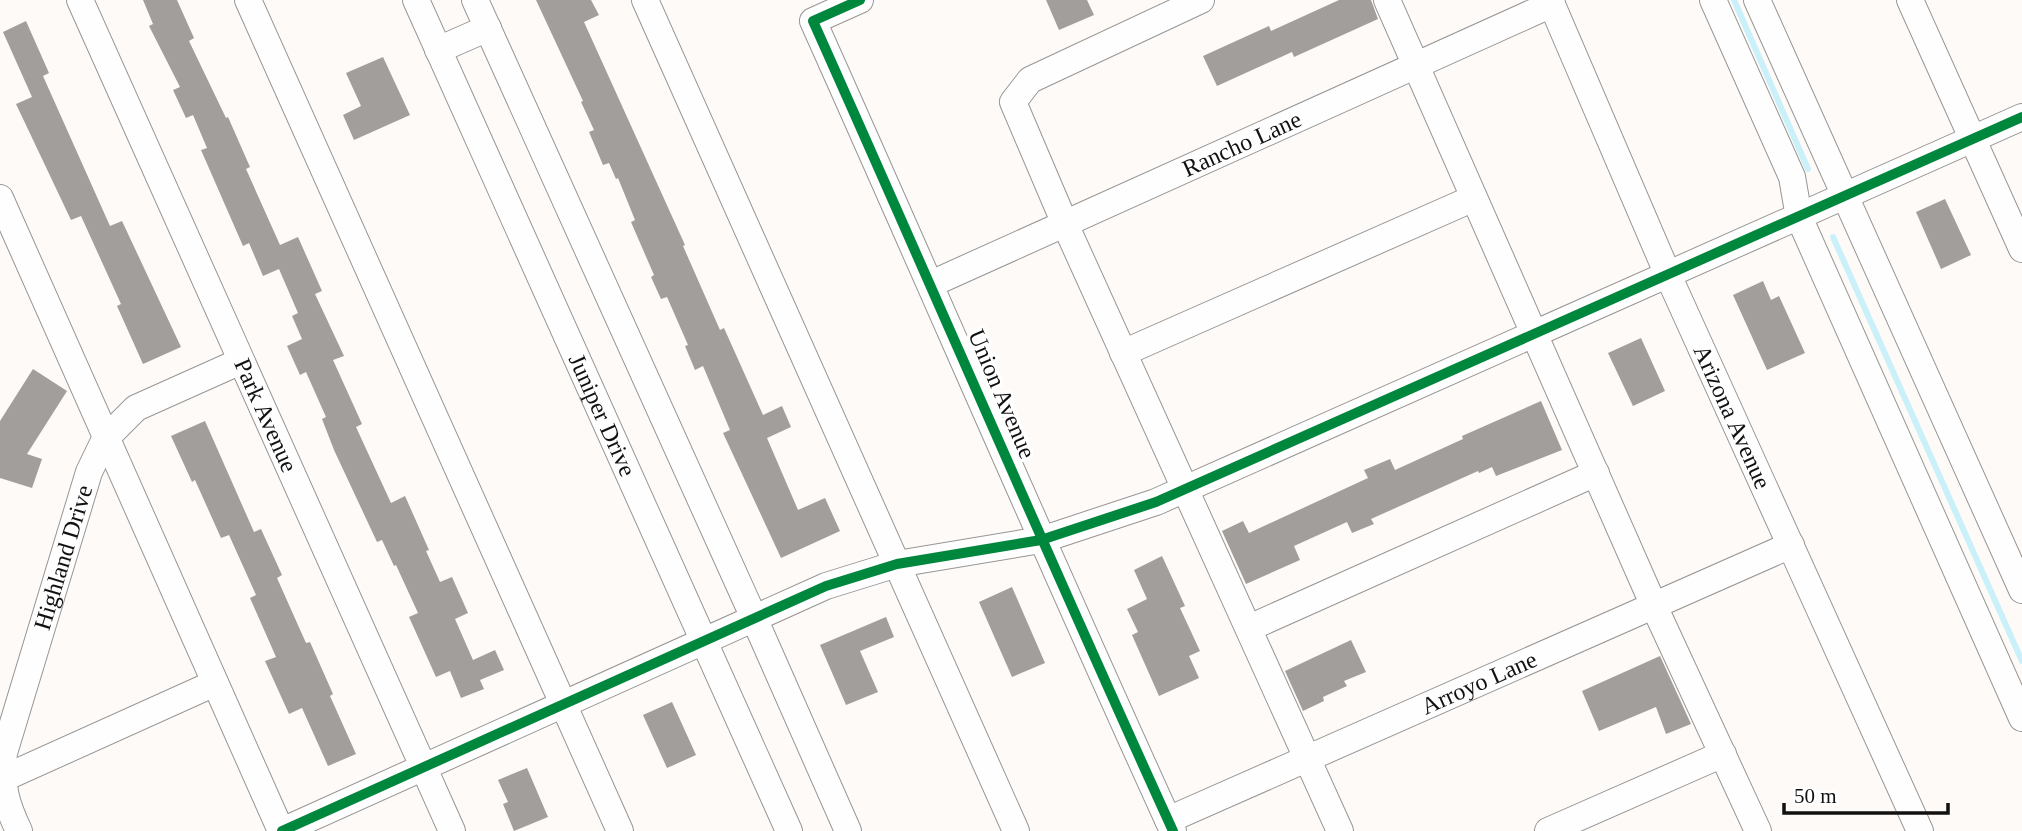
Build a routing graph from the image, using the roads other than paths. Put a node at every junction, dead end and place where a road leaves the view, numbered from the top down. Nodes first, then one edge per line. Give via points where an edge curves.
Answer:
1 (80, 0) edge
2 (248, 0) edge
3 (416, 0) edge
4 (475, 0) edge
5 (645, 0) edge
6 (859, 0) edge
7 (1201, 0) edge
8 (1387, 0) edge
9 (1713, 0) edge
10 (1757, 0) edge
11 (1910, 0) edge
12 (1551, 2) edge
13 (488, 28) junction
14 (438, 50) junction
15 (1416, 65) junction
16 (2022, 117) edge
17 (1972, 139) junction
18 (1846, 196) junction
19 (1474, 198) junction
20 (4, 207) edge
21 (1799, 217) junction
22 (1065, 224) junction
23 (0, 242) edge
24 (2022, 249) edge
25 (1668, 275) junction
26 (931, 284) junction
27 (1535, 334) junction
28 (1123, 353) junction
29 (241, 361) junction
30 (105, 439) junction
31 (1596, 473) junction
32 (1185, 489) junction
33 (1041, 540) junction
34 (1791, 545) junction
35 (897, 564) junction
36 (2022, 590) edge
37 (1654, 606) junction
38 (754, 618) junction
39 (1249, 628) junction
40 (703, 641) junction
41 (215, 683) junction
42 (563, 704) junction
43 (2022, 718) edge
44 (1723, 754) junction
45 (1308, 758) junction
46 (423, 768) junction
47 (2, 779) edge
48 (1170, 826) edge
49 (19, 831) edge
50 (282, 831) edge
51 (452, 831) edge
52 (620, 831) edge
53 (789, 831) edge
54 (848, 831) edge
55 (1016, 831) edge
56 (1340, 831) edge
57 (1548, 831) edge
58 (1758, 831) edge
59 (1920, 831) edge

1 - 29 street, Park Avenue
2 - 42 street
3 - 14 street, Juniper Drive
4 - 13 street
5 - 35 street
6 - 26 street, Union Avenue via 813,21
7 - 22 street via 1030,80 1013,102
8 - 15 street
9 - 21 street via 1792,177
10 - 18 street
11 - 17 street
12 - 15 street, Rancho Lane
12 - 25 street, Arizona Avenue
13 - 14 street
13 - 38 street
14 - 40 street, Juniper Drive
15 - 19 street
15 - 22 street, Rancho Lane
16 - 17 street
17 - 18 street
17 - 24 street
18 - 21 street
18 - 36 street
19 - 27 street
19 - 28 street
20 - 23 street
20 - 30 street
21 - 25 street
21 - 43 street
22 - 26 street, Rancho Lane
22 - 28 street
25 - 27 street
25 - 34 street, Arizona Avenue
26 - 33 street, Union Avenue
27 - 31 street
27 - 32 street
28 - 32 street
29 - 30 street, Highland Drive via 136,408
29 - 46 street, Park Avenue
30 - 41 street
30 - 47 street, Highland Drive via 89,472 4,753
31 - 37 street
31 - 39 street
32 - 33 street
32 - 39 street
33 - 35 street
33 - 48 street, Union Avenue
34 - 37 street, Arroyo Lane
34 - 59 street, Arizona Avenue
35 - 38 street via 826,586
35 - 55 street
37 - 44 street
37 - 45 street, Arroyo Lane
38 - 40 street
38 - 54 street
39 - 45 street
40 - 42 street
40 - 53 street, Juniper Drive
41 - 47 street
41 - 50 street
42 - 46 street
42 - 52 street
44 - 57 street
44 - 58 street
45 - 48 street, Arroyo Lane
45 - 56 street
46 - 50 street
46 - 51 street, Park Avenue
47 - 49 street, Highland Drive

